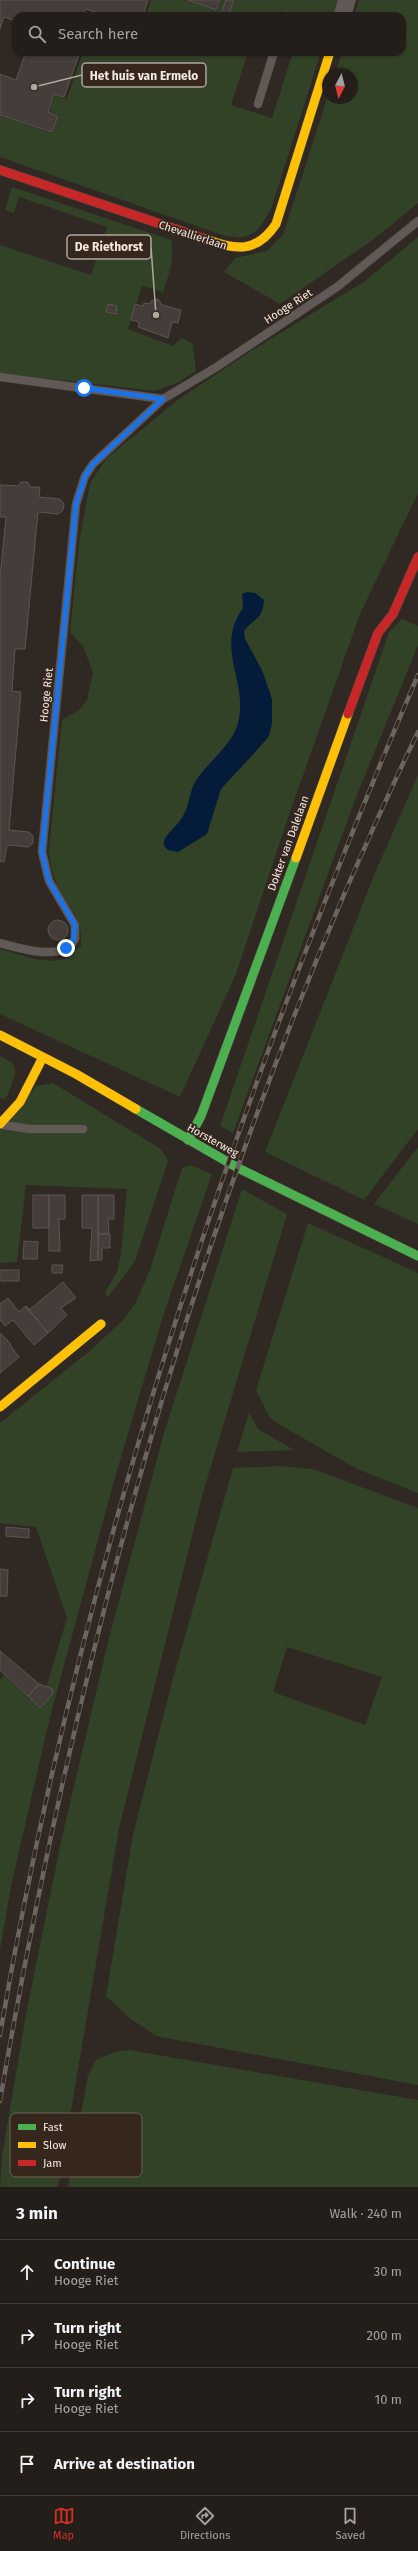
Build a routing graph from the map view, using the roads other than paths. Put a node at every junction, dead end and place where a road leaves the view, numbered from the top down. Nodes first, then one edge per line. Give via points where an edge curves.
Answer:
1 (347, 0) edge
2 (343, 12) edge
3 (273, 56) edge
4 (329, 56) edge
5 (258, 104) dead end
6 (0, 170) edge
7 (418, 221) edge
8 (0, 377) edge
9 (163, 399) junction
10 (418, 557) edge
11 (0, 943) edge
12 (0, 1036) edge
13 (43, 1057) junction
14 (0, 1124) edge
15 (83, 1129) dead end
16 (188, 1140) junction
17 (418, 1256) edge
18 (102, 1324) dead end
19 (0, 1407) edge

1 - 2 street
3 - 5 lane
4 - 6 street, Chevallierlaan via 276,224 269,236 250,248 227,247
7 - 9 lane, Hooge Riet via 337,287 215,368
8 - 9 lane
9 - 11 lane, Hooge Riet via 93,464 85,476 76,504 42,852 49,881 75,925 75,938 66,948 52,952 28,951
10 - 16 street, Dokter van Dalelaan via 393,614 378,633 201,1116
12 - 13 street, Horsterweg
13 - 14 street via 18,1104
13 - 16 street, Horsterweg
14 - 15 lane via 30,1129
16 - 17 street, Horsterweg via 308,1203
18 - 19 street

